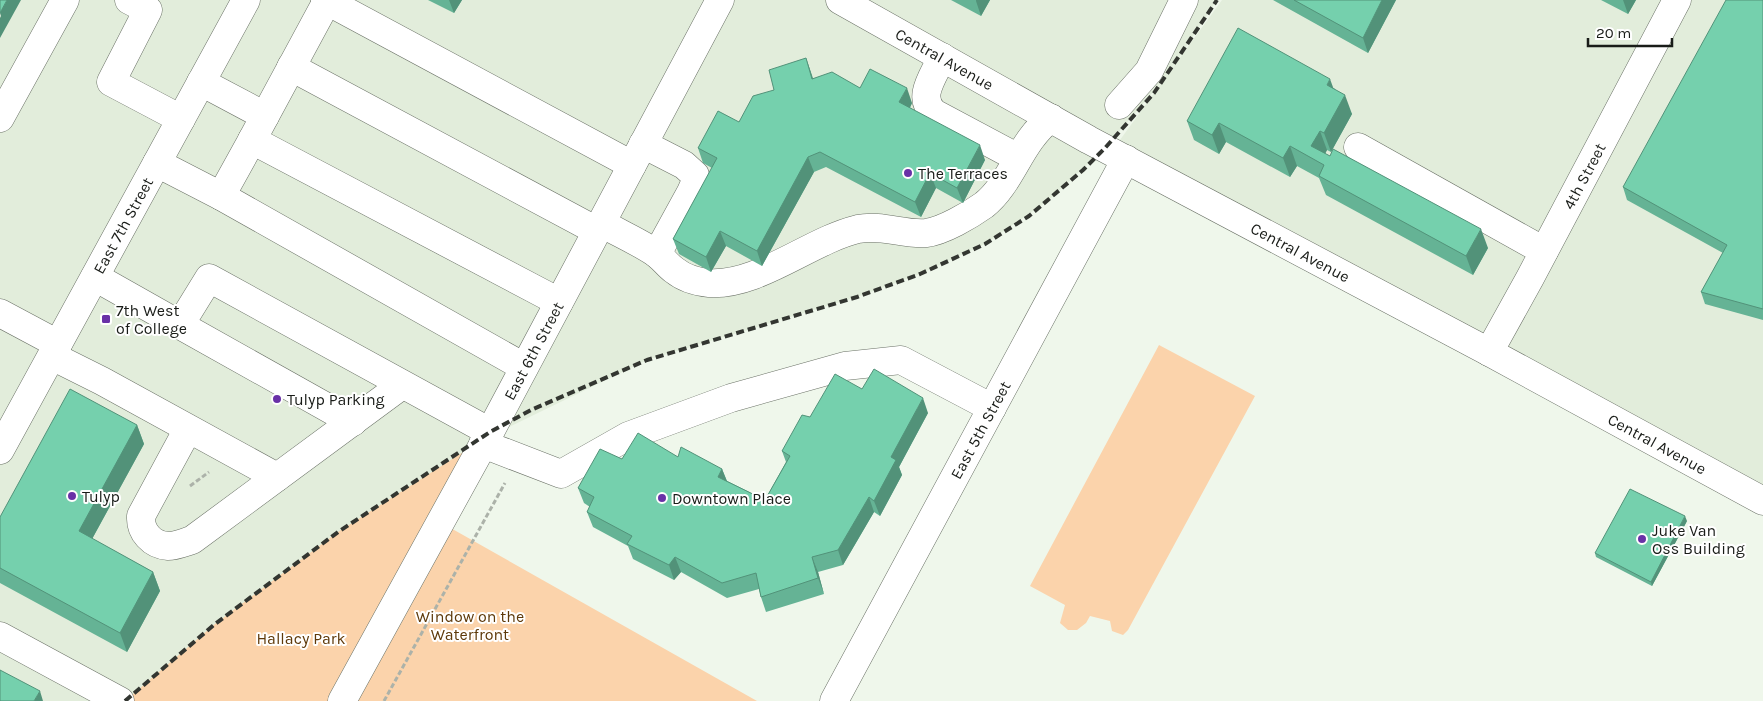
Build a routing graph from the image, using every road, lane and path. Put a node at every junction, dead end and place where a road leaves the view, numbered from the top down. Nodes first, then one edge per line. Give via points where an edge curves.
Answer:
1 (65, 0) edge
2 (129, 0) edge
3 (246, 0) edge
4 (326, 0) edge
5 (720, 0) edge
6 (840, 0) edge
7 (1184, 0) edge
8 (1677, 0) edge
9 (942, 57) junction
10 (291, 67) junction
11 (201, 82) junction
12 (1119, 105) dead end
13 (265, 116) junction
14 (0, 118) edge
15 (1051, 118) junction
16 (181, 119) junction
17 (252, 140) junction
18 (1358, 147) dead end
19 (637, 155) junction
20 (1018, 158) junction
21 (1126, 159) junction
22 (157, 162) junction
23 (221, 196) junction
24 (599, 227) junction
25 (1544, 251) junction
26 (657, 254) junction
27 (95, 277) junction
28 (559, 302) junction
29 (0, 313) edge
30 (180, 325) junction
31 (55, 350) junction
32 (1489, 352) junction
33 (524, 367) junction
34 (402, 385) junction
35 (992, 408) junction
36 (353, 422) junction
37 (188, 428) junction
38 (486, 438) junction
39 (0, 450) edge
40 (518, 458) junction
41 (277, 477) junction
42 (1763, 501) edge
43 (0, 636) edge
44 (120, 701) edge
45 (342, 701) edge
46 (384, 701) edge
47 (834, 701) edge

1 - 14 street
2 - 16 street via 148,10 110,82
3 - 11 street, East 7th Street
4 - 10 street
4 - 19 street
5 - 19 street, East 6th Street
6 - 9 street, Central Avenue
7 - 12 street via 1149,71
8 - 25 street, 4th Street
9 - 15 street, Central Avenue
9 - 20 street via 927,89 927,106 934,113
10 - 13 street
10 - 24 street
11 - 13 street
11 - 16 street, East 7th Street
13 - 17 street
15 - 20 street via 1031,137
15 - 21 street, Central Avenue
16 - 22 street, East 7th Street
17 - 23 street
17 - 28 street
18 - 25 street
19 - 24 street, East 6th Street
19 - 26 street via 684,165 695,175 691,192
20 - 26 street via 995,194 939,230 925,233 859,229 747,278 729,282 685,277
21 - 32 street, Central Avenue
21 - 35 street, East 5th Street
22 - 23 street
22 - 27 street, East 7th Street
23 - 33 street
24 - 26 street
24 - 28 street, East 6th Street
25 - 32 street, 4th Street
27 - 30 street
27 - 31 street, East 7th Street
28 - 33 street, East 6th Street
29 - 31 street
30 - 34 street via 210,278
30 - 36 street
31 - 37 street via 102,381
31 - 39 street, East 7th Street
32 - 42 street, Central Avenue
33 - 38 street, East 6th Street
34 - 36 street
34 - 38 street
35 - 40 street via 901,360 845,366 731,398 628,436 561,474
35 - 47 street, East 5th Street
36 - 41 street
37 - 41 street
37 - 41 street via 141,516 140,525 156,542 168,546 192,540
38 - 40 street
38 - 45 street, East 6th Street
40 - 46 path
43 - 44 street

